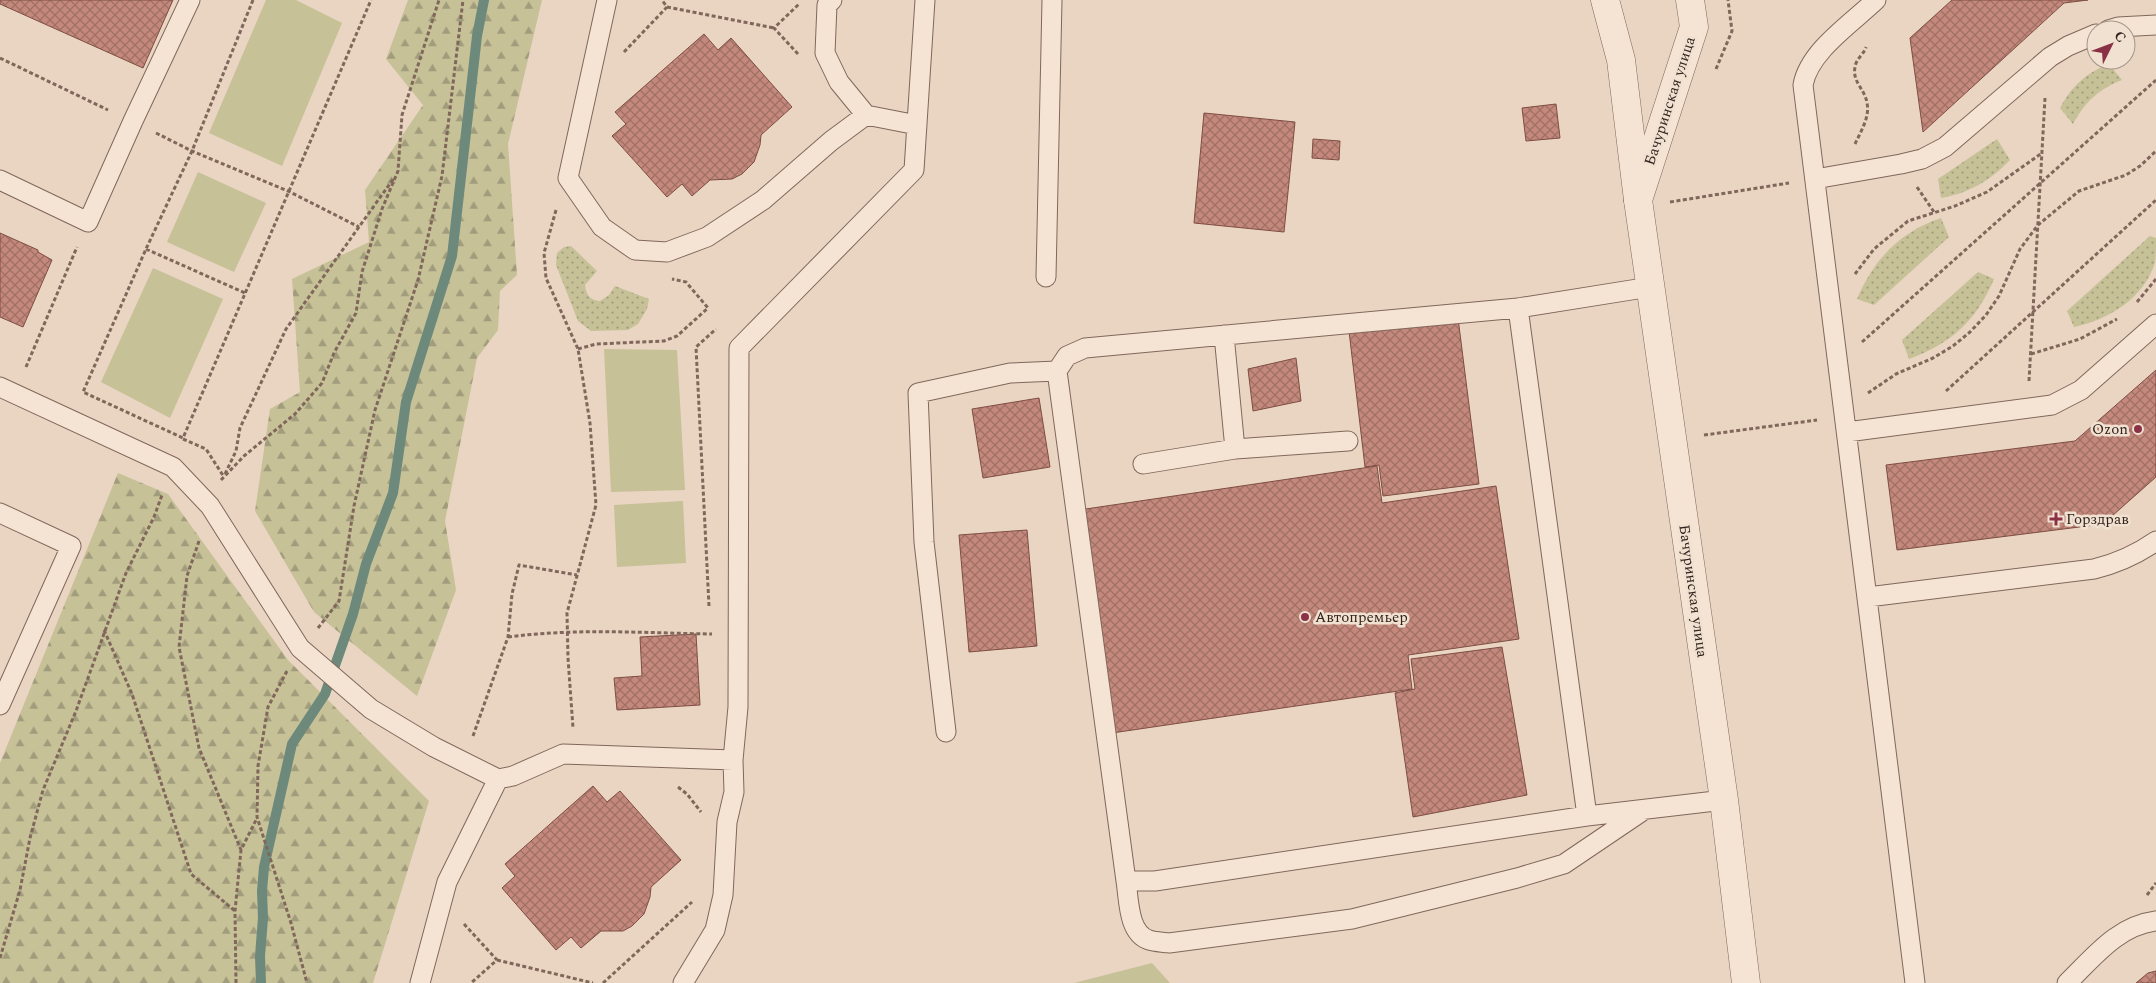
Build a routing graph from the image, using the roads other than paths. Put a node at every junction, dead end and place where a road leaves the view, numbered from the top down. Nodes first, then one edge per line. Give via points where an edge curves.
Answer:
1 (190, 0) edge
2 (607, 0) edge
3 (832, 0) edge
4 (925, 0) edge
5 (1052, 0) edge
6 (1605, 0) edge
7 (1690, 0) edge
8 (1872, 4) edge
9 (2156, 25) edge
10 (2136, 26) edge
11 (2086, 38) edge
12 (866, 115) junction
13 (917, 125) junction
14 (1815, 178) junction
15 (0, 180) edge
16 (1649, 202) junction
17 (1046, 277) dead end
18 (1650, 287) junction
19 (1518, 308) junction
20 (2156, 324) edge
21 (1224, 335) junction
22 (1057, 371) junction
23 (0, 387) edge
24 (1846, 424) junction
25 (1348, 441) dead end
26 (1235, 449) junction
27 (1143, 464) dead end
28 (0, 513) edge
29 (2156, 541) edge
30 (1868, 597) junction
31 (0, 705) edge
32 (946, 732) dead end
33 (733, 760) junction
34 (498, 779) junction
35 (1724, 800) junction
36 (1644, 810) junction
37 (1587, 816) junction
38 (1126, 881) junction
39 (2156, 921) edge
40 (420, 983) edge
41 (683, 983) edge
42 (1746, 983) edge
43 (1915, 983) edge
44 (2067, 983) edge

1 - 15 lane via 88,222
2 - 12 lane via 568,178 602,226 635,250 666,252 707,237 763,200
3 - 12 lane via 827,5 825,53 839,82
4 - 13 lane
5 - 17 lane
6 - 16 street, Бачуринская улица via 1621,60
7 - 16 street, Бачуринская улица via 1694,27
8 - 14 lane via 1815,57 1804,76
9 - 10 lane
11 - 14 lane via 2048,59 1945,147 1901,164
12 - 13 lane
13 - 33 lane via 914,170 739,348 738,707
14 - 24 lane
16 - 18 street, Бачуринская улица
18 - 19 lane
18 - 35 street, Бачуринская улица
19 - 21 lane
19 - 37 lane
20 - 24 lane via 2081,390 2052,405 1910,424
21 - 22 lane via 1085,348 1067,356
21 - 26 lane
22 - 32 lane via 1010,373 918,393 924,542
22 - 38 lane
23 - 34 lane via 173,467 210,506 300,648 371,709 434,747
24 - 30 lane
25 - 26 lane
26 - 27 lane
28 - 31 lane via 71,546
29 - 30 lane via 2118,563 2094,569
30 - 43 lane
33 - 34 lane via 563,754 513,776
33 - 41 lane via 734,792 727,822 723,895 715,930
34 - 40 lane via 447,882
35 - 36 lane
35 - 42 street, Бачуринская улица
36 - 37 lane
36 - 38 lane via 1564,864 1352,919 1169,943 1148,940 1136,932
37 - 38 lane via 1155,881
39 - 44 lane via 2141,923 2119,933

